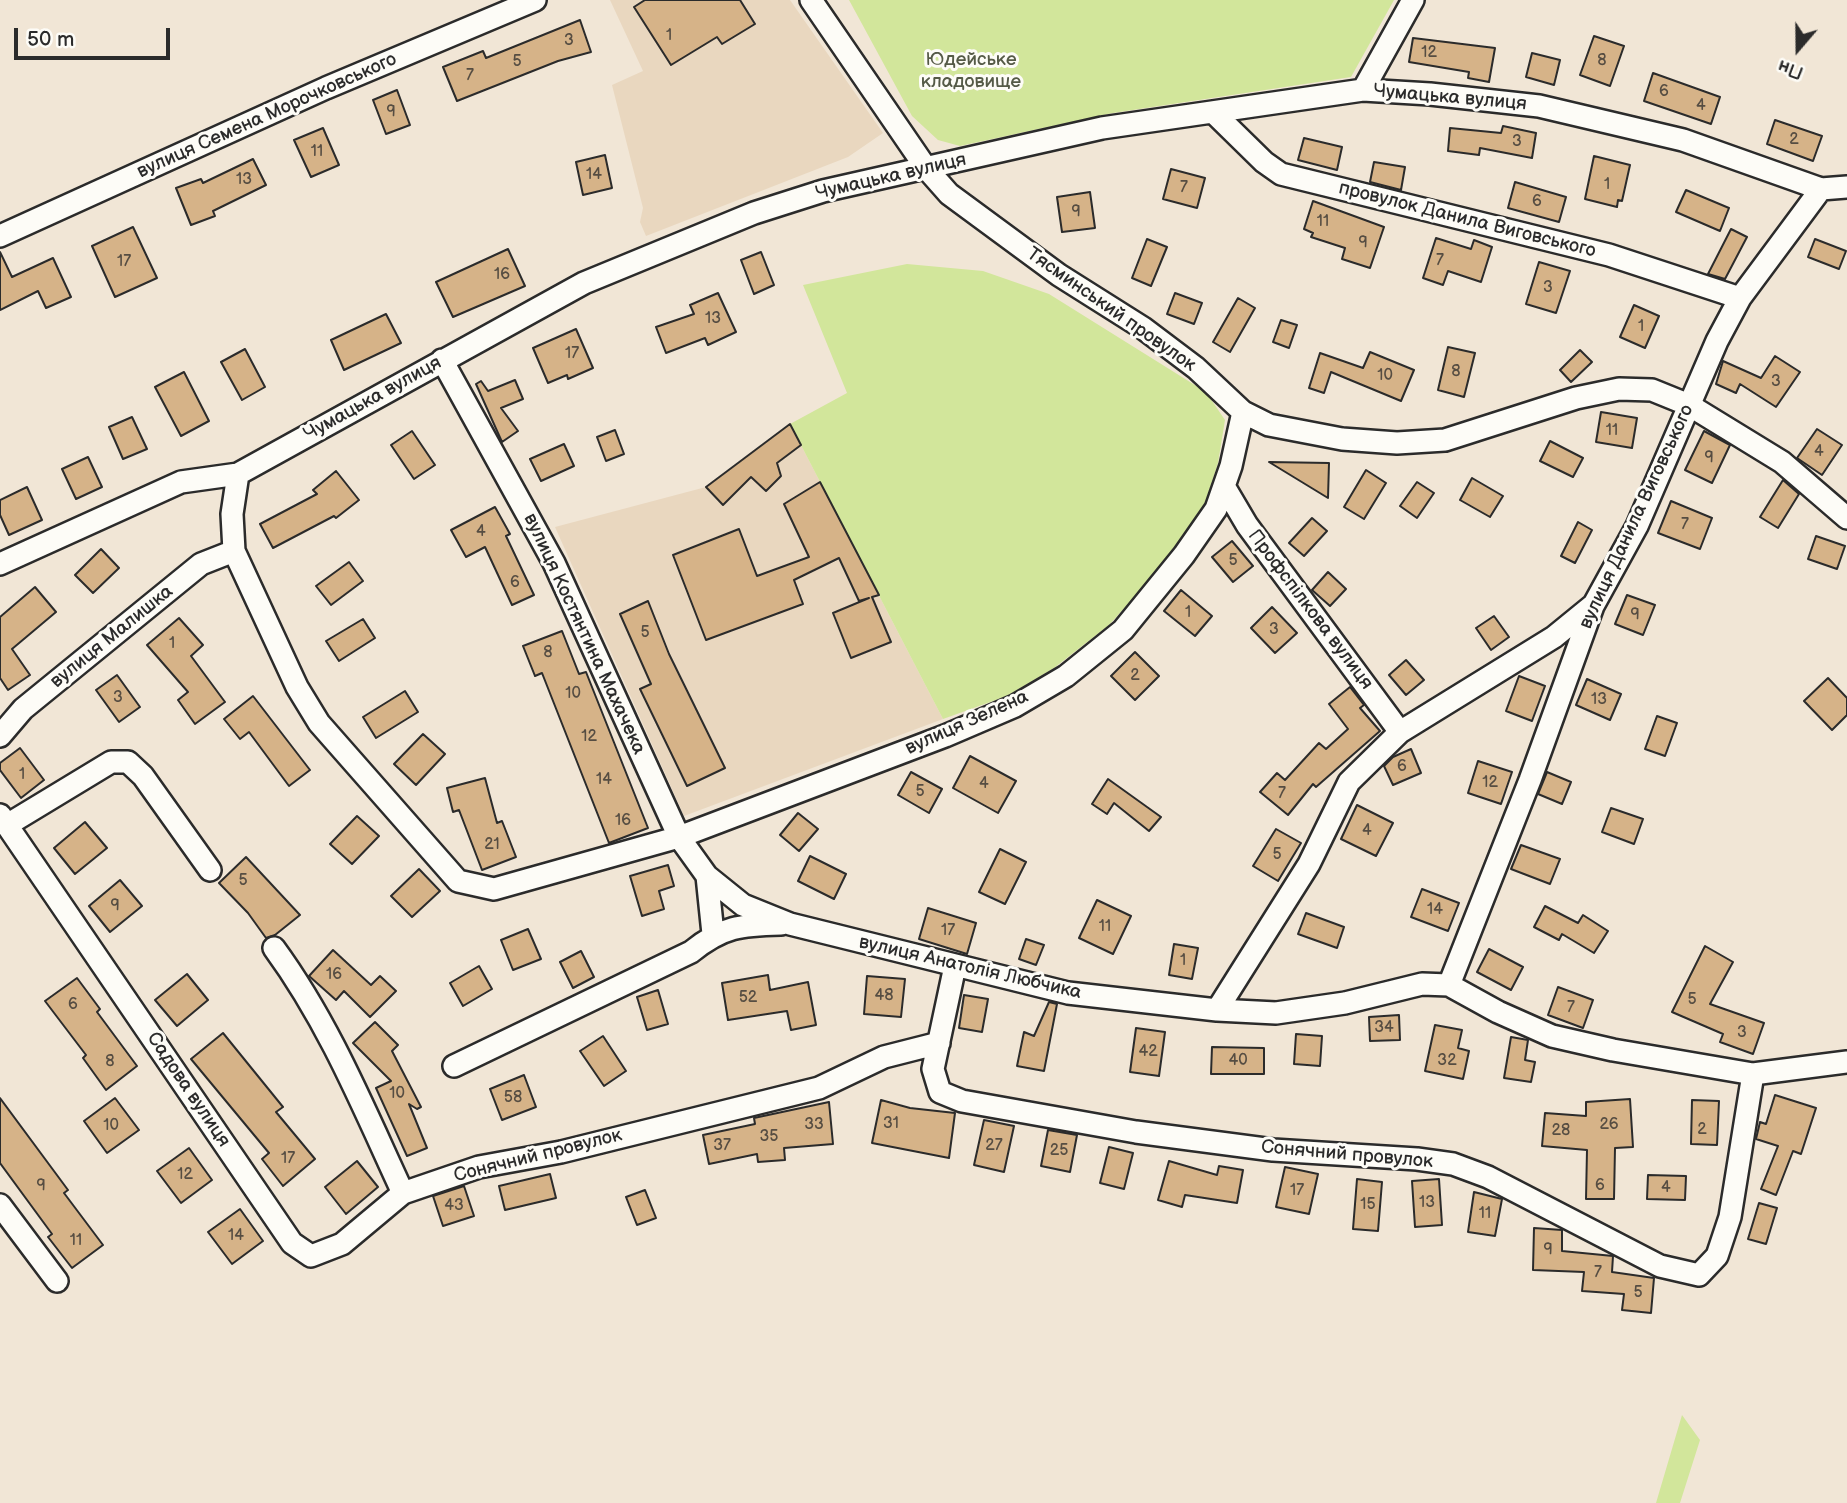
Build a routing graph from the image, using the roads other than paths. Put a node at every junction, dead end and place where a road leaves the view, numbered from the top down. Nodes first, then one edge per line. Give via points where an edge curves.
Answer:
1 (535, 0) edge
2 (811, 0) edge
3 (1413, 0) edge
4 (1363, 90) junction
5 (1213, 112) junction
6 (926, 168) junction
7 (1847, 187) edge
8 (1821, 189) junction
9 (0, 236) edge
10 (1741, 298) junction
11 (442, 360) junction
12 (1689, 404) junction
13 (1243, 412) junction
14 (238, 474) junction
15 (1224, 486) junction
16 (1847, 518) edge
17 (234, 551) junction
18 (0, 564) edge
19 (1593, 606) junction
20 (1400, 732) junction
21 (0, 736) edge
22 (3, 820) edge
23 (679, 837) junction
24 (210, 870) dead end
25 (707, 876) junction
26 (790, 924) junction
27 (713, 934) junction
28 (274, 948) dead end
29 (955, 966) junction
30 (1449, 985) junction
31 (1217, 1010) junction
32 (939, 1043) junction
33 (1847, 1062) edge
34 (454, 1066) dead end
35 (1753, 1074) junction
36 (403, 1193) junction
37 (0, 1205) edge
38 (57, 1281) dead end

1 - 9 street, вулиця Семена Морочковського via 326,88
2 - 6 street, Тясминський провулок
3 - 4 street
4 - 5 street, Чумацька вулиця
4 - 8 street, Чумацька вулиця via 1539,106 1684,141
5 - 6 street, Чумацька вулиця via 1102,128
5 - 10 street, провулок Данила Виговського via 1281,174 1609,255
6 - 11 street, Чумацька вулиця via 823,191 754,213 584,283
6 - 13 street, Тясминський провулок via 949,194 1059,275 1143,328
7 - 8 street, Чумацька вулиця
8 - 10 street, вулиця Данила Виговського
10 - 12 street, вулиця Данила Виговського
11 - 14 street, Чумацька вулиця
11 - 23 street, вулиця Костянтина Махачека via 554,563
12 - 13 street, Тясминський провулок via 1652,390 1619,389 1445,440 1397,443 1342,439 1269,425
12 - 16 street, Тясминський провулок via 1782,462
12 - 19 street, вулиця Данила Виговського via 1637,526
13 - 15 street, вулиця Зелена
14 - 17 street
14 - 18 street, Чумацька вулиця via 181,482
15 - 20 street, Профспілкова вулиця via 1247,525
15 - 23 street, вулиця Зелена via 1216,509 1132,619 1066,676 1015,706 945,736
17 - 21 street, вулиця Малишка via 201,564 23,709
17 - 23 street via 297,687 319,723 458,881 494,889
19 - 20 street via 1555,637
19 - 30 street, вулиця Данила Виговського
20 - 31 street via 1349,782 1309,864
22 - 24 street, Садова вулиця via 111,762 128,762
22 - 36 street, Садова вулиця via 292,1243 311,1256 342,1244
23 - 25 street, вулиця Анатолія Любчика
25 - 26 street, вулиця Анатолія Любчика via 743,905
25 - 27 street
26 - 27 street, вулиця Анатолія Любчика via 741,925
26 - 29 street, вулиця Анатолія Любчика
27 - 34 street, вулиця Анатолія Любчика via 691,952
28 - 36 street via 321,1021
29 - 31 street, вулиця Анатолія Любчика via 1068,993
29 - 32 street, Сонячний провулок
30 - 31 street, вулиця Анатолія Любчика via 1422,984 1345,1003 1276,1013
30 - 35 street via 1552,1035
32 - 35 street, Сонячний провулок via 933,1069 940,1092 962,1101 1136,1132 1273,1150 1452,1164 1488,1177 1660,1266 1699,1275 1717,1256 1730,1217
32 - 36 street, Сонячний провулок via 884,1057 819,1088 561,1152 478,1167
33 - 35 street
37 - 38 street

